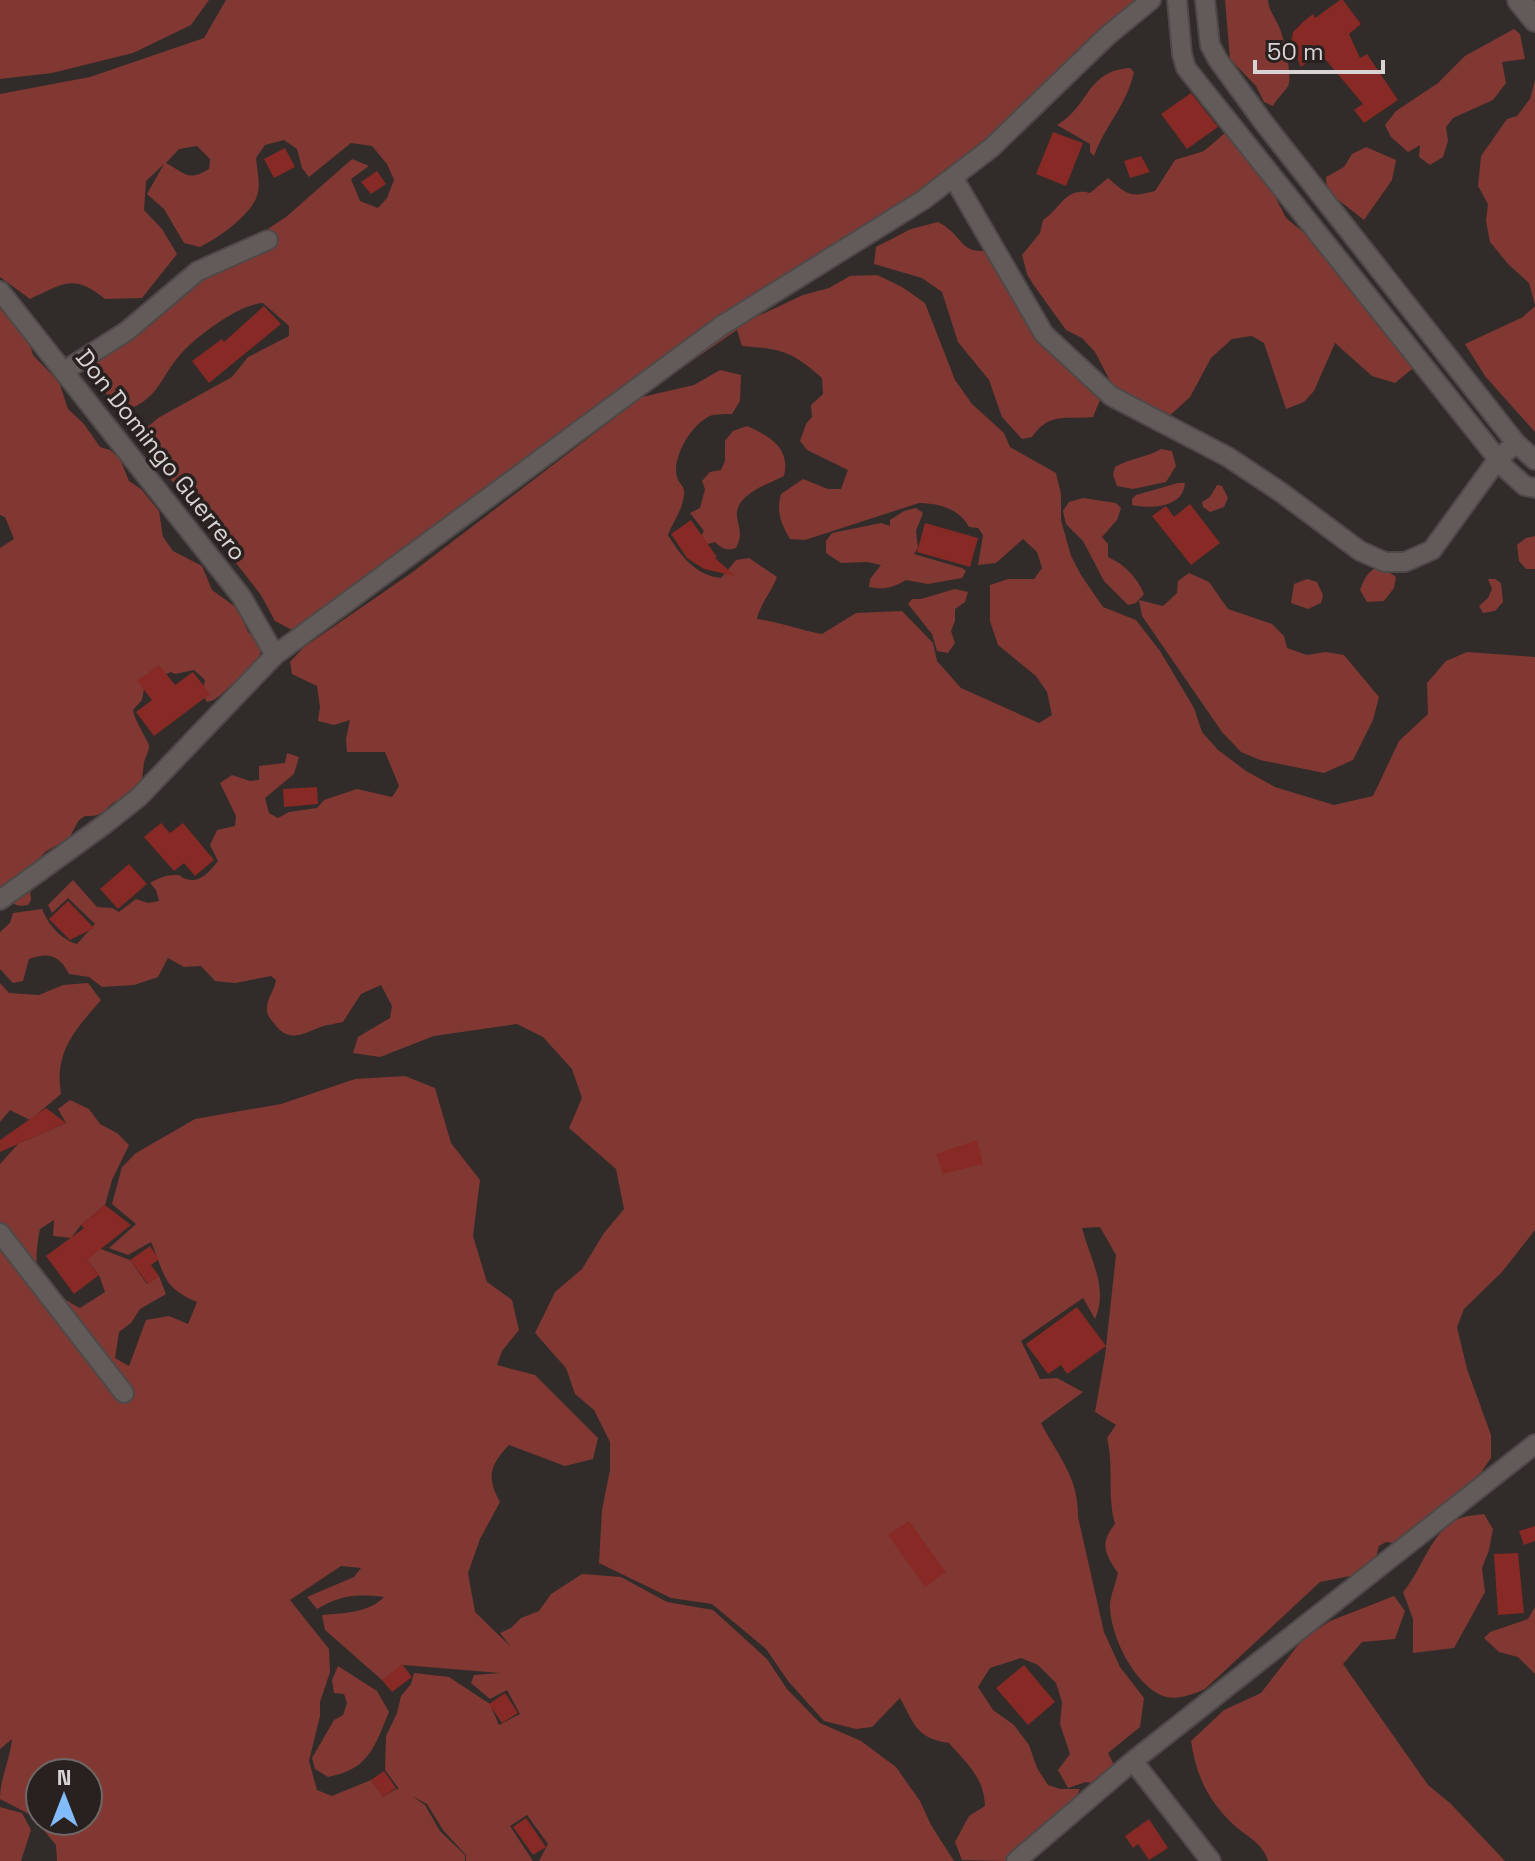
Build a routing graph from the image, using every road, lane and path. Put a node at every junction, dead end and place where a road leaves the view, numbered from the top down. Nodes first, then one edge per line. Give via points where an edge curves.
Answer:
1 (1151, 0) edge
2 (1177, 0) edge
3 (1205, 0) edge
4 (1519, 0) edge
5 (1535, 20) edge
6 (953, 177) junction
7 (268, 240) dead end
8 (0, 291) edge
9 (64, 371) junction
10 (1516, 443) junction
11 (1498, 459) junction
12 (1535, 460) edge
13 (1535, 488) edge
14 (275, 655) junction
15 (0, 900) edge
16 (0, 1233) edge
17 (124, 1393) dead end
18 (1535, 1444) edge
19 (1133, 1761) junction
20 (1016, 1861) edge
21 (1211, 1861) edge

1 - 6 street
2 - 11 street via 1186,68
3 - 10 street via 1210,45 1218,60
4 - 5 street
6 - 11 street via 1044,334 1099,386 1228,457 1360,551 1385,562 1405,562 1432,550
6 - 14 street via 721,326
7 - 9 street via 198,271 127,331
8 - 9 street, Don Domingo Guerrero
9 - 14 street, Don Domingo Guerrero via 241,596
10 - 11 street
10 - 12 street
11 - 13 street via 1525,486
14 - 15 street via 139,797
16 - 17 street
18 - 19 street
19 - 20 street
19 - 21 street

